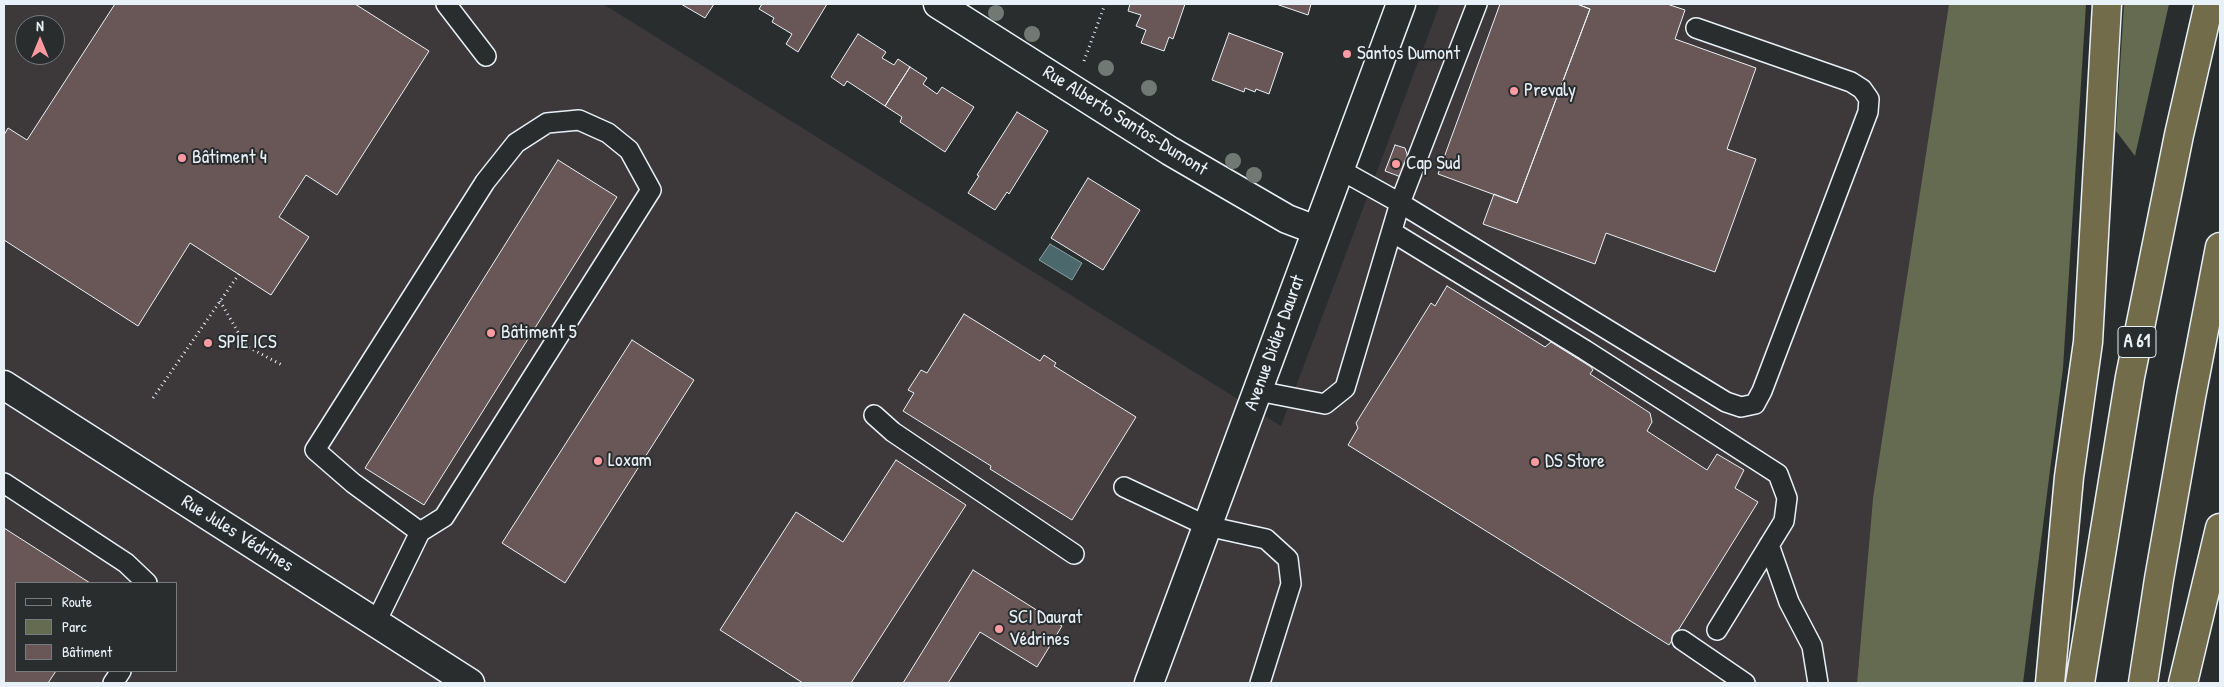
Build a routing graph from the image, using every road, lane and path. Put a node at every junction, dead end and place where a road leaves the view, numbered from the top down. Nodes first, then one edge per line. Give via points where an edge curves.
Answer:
1 (446, 4) edge
2 (938, 4) edge
3 (1105, 4) edge
4 (1400, 4) edge
5 (1476, 4) edge
6 (2107, 4) edge
7 (2208, 4) edge
8 (1696, 28) dead end
9 (486, 56) dead end
10 (1074, 90) junction
11 (1339, 169) junction
12 (1400, 203) junction
13 (1316, 230) junction
14 (1392, 232) junction
15 (2220, 247) edge
16 (239, 274) dead end
17 (220, 301) junction
18 (282, 365) dead end
19 (4, 385) edge
20 (1258, 391) junction
21 (154, 398) dead end
22 (874, 415) dead end
23 (4, 484) edge
24 (1124, 487) dead end
25 (1207, 526) junction
26 (2220, 528) edge
27 (420, 532) junction
28 (1769, 545) junction
29 (1074, 554) dead end
30 (146, 582) edge
31 (376, 622) junction
32 (1717, 630) dead end
33 (1682, 640) dead end
34 (120, 672) edge
35 (113, 683) edge
36 (470, 683) edge
37 (1150, 683) edge
38 (1260, 683) edge
39 (1744, 683) edge
40 (1818, 683) edge
41 (2050, 683) edge
42 (2080, 683) edge
43 (2143, 683) edge
44 (2183, 683) edge

1 - 9 lane
2 - 10 street, Rue Alberto Santos-Dumont
3 - 10 path
4 - 11 street, Avenue Didier Daurat
5 - 12 lane
6 - 41 highway via 2088,342 2069,477
7 - 42 highway, A 61 via 2130,377
8 - 12 lane via 1851,82 1869,99 1865,121 1755,404 1741,407 1726,402
10 - 13 street, Rue Alberto Santos-Dumont via 1287,219
11 - 12 lane
11 - 13 street, Avenue Didier Daurat
12 - 14 lane
13 - 20 street, Avenue Didier Daurat
14 - 20 lane via 1346,388 1325,404
14 - 28 lane via 1585,350 1778,474 1787,498 1784,521
15 - 43 highway via 2189,407
16 - 17 path
17 - 18 path via 246,346
17 - 21 path
19 - 31 street, Rue Jules Védrines
20 - 25 street, Avenue Didier Daurat
22 - 29 lane via 893,432
23 - 30 lane via 126,563
24 - 25 lane
25 - 37 street, Avenue Didier Daurat
25 - 38 lane via 1266,540 1288,559 1291,584
26 - 44 highway
27 - 27 lane via 353,483 315,450 486,182 516,143 548,123 579,120 608,134 629,150 650,190 444,516
27 - 31 lane
28 - 32 lane
28 - 40 lane via 1789,602 1812,646
31 - 36 street, Rue Jules Védrines
33 - 39 lane
34 - 35 lane

